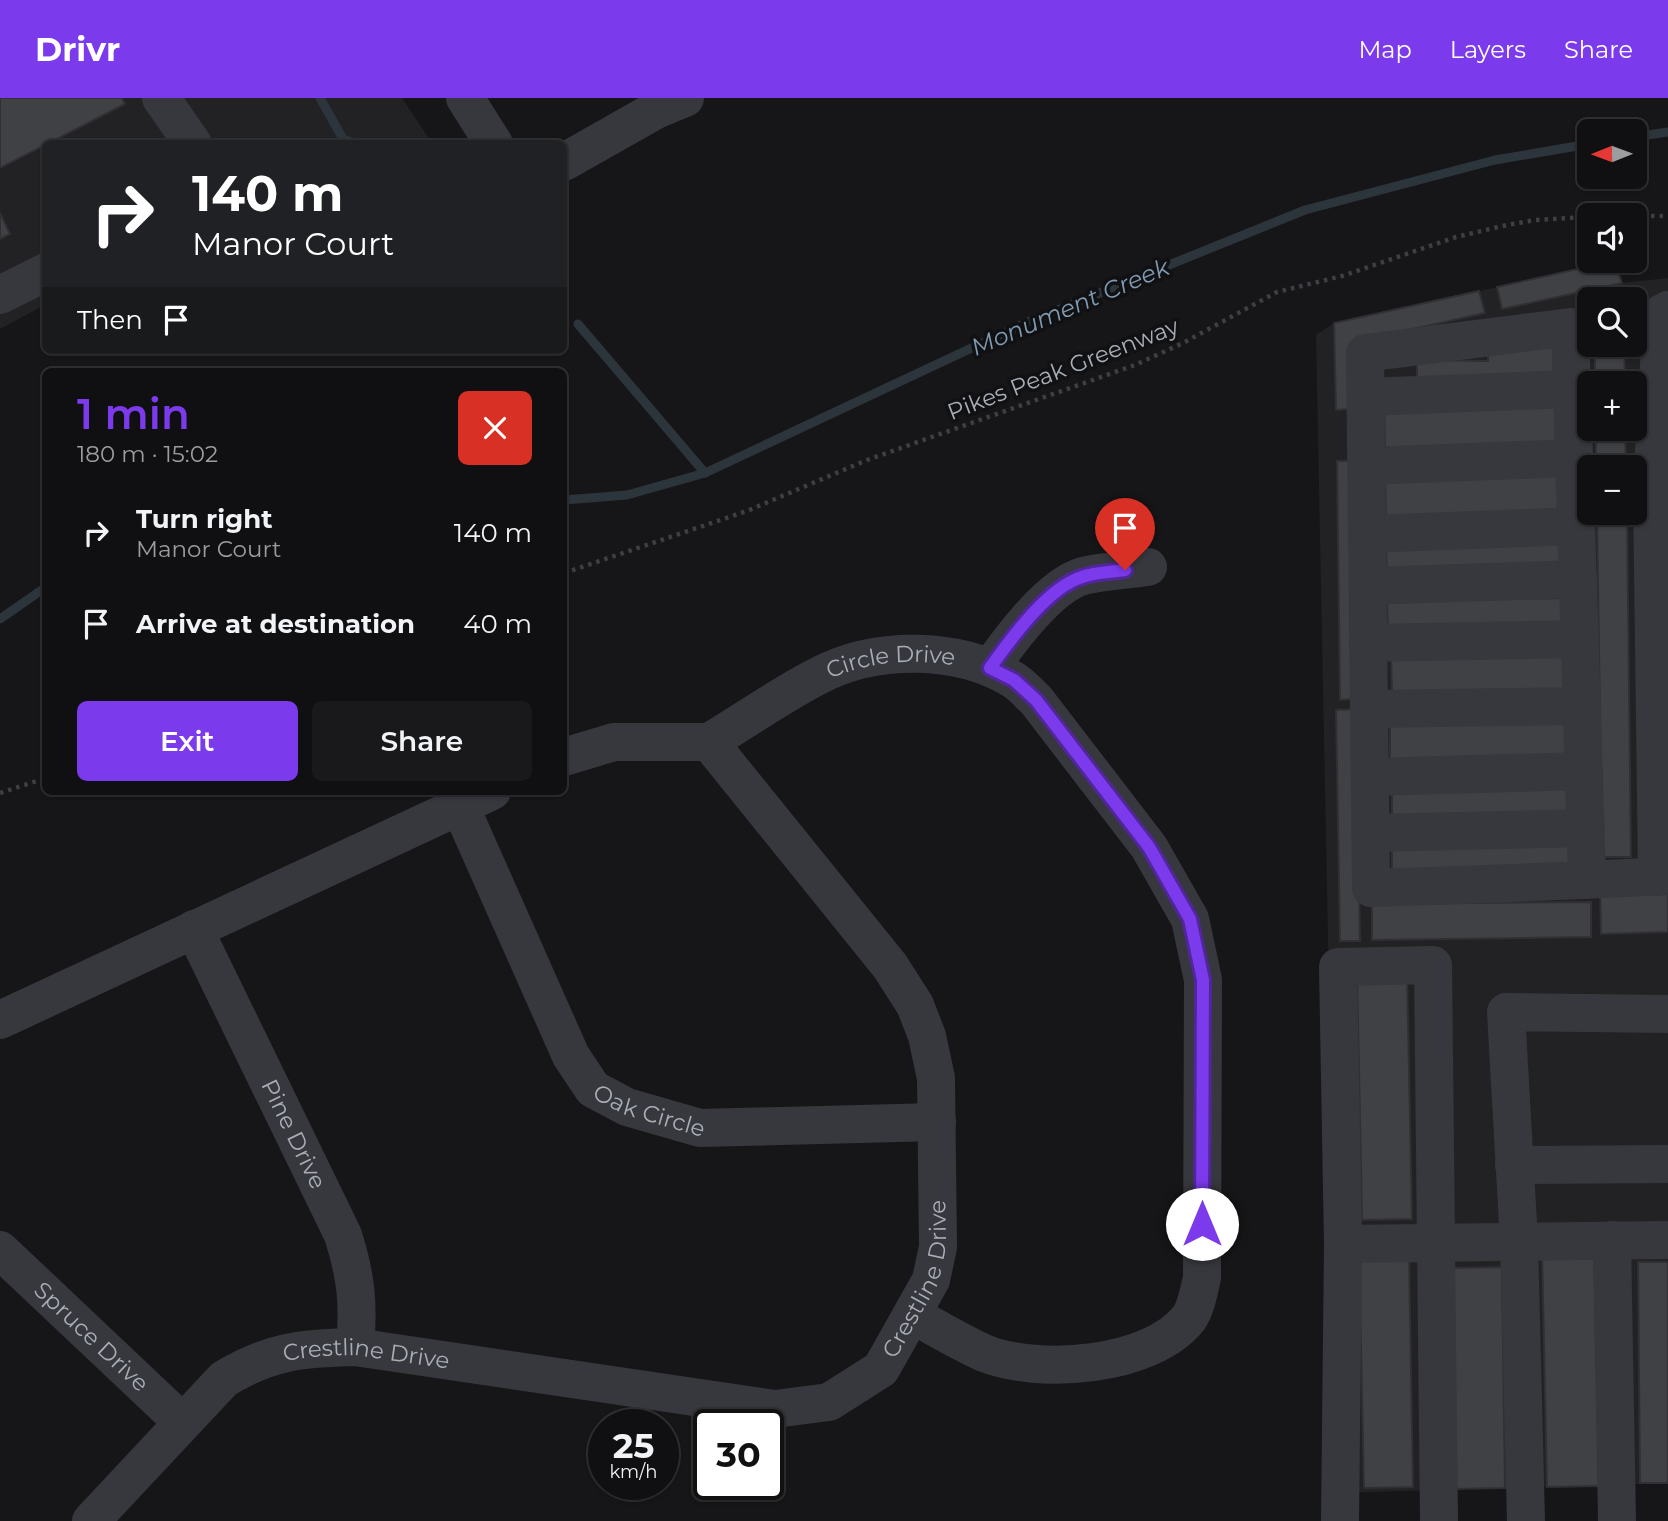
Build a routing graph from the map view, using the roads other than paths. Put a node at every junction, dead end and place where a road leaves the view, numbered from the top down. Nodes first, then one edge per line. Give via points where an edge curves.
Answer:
1 (161, 98) edge
2 (465, 98) edge
3 (685, 98) edge
4 (190, 140) edge
5 (491, 140) edge
6 (567, 160) edge
7 (42, 274) edge
8 (0, 295) edge
9 (1668, 310) edge
10 (1572, 389) junction
11 (1366, 397) junction
12 (1574, 458) junction
13 (1367, 466) junction
14 (1660, 487) edge
15 (1576, 526) junction
16 (1367, 534) junction
17 (1148, 567) dead end
18 (1578, 579) junction
19 (1368, 586) junction
20 (1580, 639) junction
21 (1368, 643) junction
22 (990, 668) junction
23 (1582, 706) junction
24 (1369, 709) junction
25 (709, 742) junction
26 (567, 756) edge
27 (1584, 771) junction
28 (1370, 777) junction
29 (476, 798) edge
30 (1586, 828) junction
31 (1371, 833) junction
32 (1662, 876) edge
33 (1587, 880) junction
34 (194, 929) junction
35 (1668, 1014) edge
36 (0, 1020) edge
37 (937, 1122) junction
38 (1668, 1164) edge
39 (1514, 1166) junction
40 (1612, 1240) junction
41 (1668, 1240) edge
42 (1519, 1241) junction
43 (1436, 1242) junction
44 (1343, 1244) junction
45 (0, 1250) edge
46 (913, 1315) junction
47 (355, 1347) junction
48 (182, 1422) junction
49 (91, 1521) edge
50 (1340, 1521) edge
51 (1438, 1521) edge
52 (1526, 1521) edge
53 (1617, 1521) edge

1 - 4 street
2 - 5 street
3 - 6 street
7 - 8 street
9 - 14 street via 1662,313
10 - 11 street
10 - 11 street via 1570,327 1365,353
10 - 12 street
11 - 13 street
12 - 13 street
12 - 15 street
13 - 16 street
14 - 32 street
15 - 16 street
15 - 18 street
16 - 19 street
17 - 22 street via 1080,577 1046,600
18 - 19 street
18 - 20 street
19 - 21 street
20 - 21 street
20 - 23 street
21 - 24 street
22 - 25 street, Circle Drive via 949,657 909,654 862,659 821,674
22 - 46 street, Circle Drive via 1014,680 1036,700 1163,839 1190,919 1203,980 1202,1278 1175,1352 1145,1351 1049,1364 1025,1362 985,1353
23 - 24 street
23 - 27 street
24 - 28 street
25 - 26 street via 614,742
25 - 37 street, Crestline Drive via 890,966 915,1004 936,1077
27 - 28 street
27 - 30 street
28 - 31 street
29 - 34 street
29 - 37 street, Oak Circle via 586,1100 700,1128
30 - 31 street
30 - 33 street
31 - 33 street via 1371,888
32 - 33 street
34 - 36 street
34 - 47 street, Pine Drive via 343,1235 355,1273 359,1308
35 - 39 street via 1506,1012
37 - 46 street, Crestline Drive via 938,1247 931,1280
38 - 39 street
39 - 42 street
40 - 41 street
40 - 42 street
40 - 53 street
42 - 43 street
42 - 52 street
43 - 44 street
43 - 44 street via 1433,965 1338,967
43 - 51 street
44 - 50 street
45 - 48 street, Spruce Drive
46 - 47 street, Crestline Drive via 881,1369 855,1389 829,1402 775,1409
47 - 48 street, Crestline Drive via 305,1348 249,1364 225,1379
48 - 49 street, Crestline Drive

